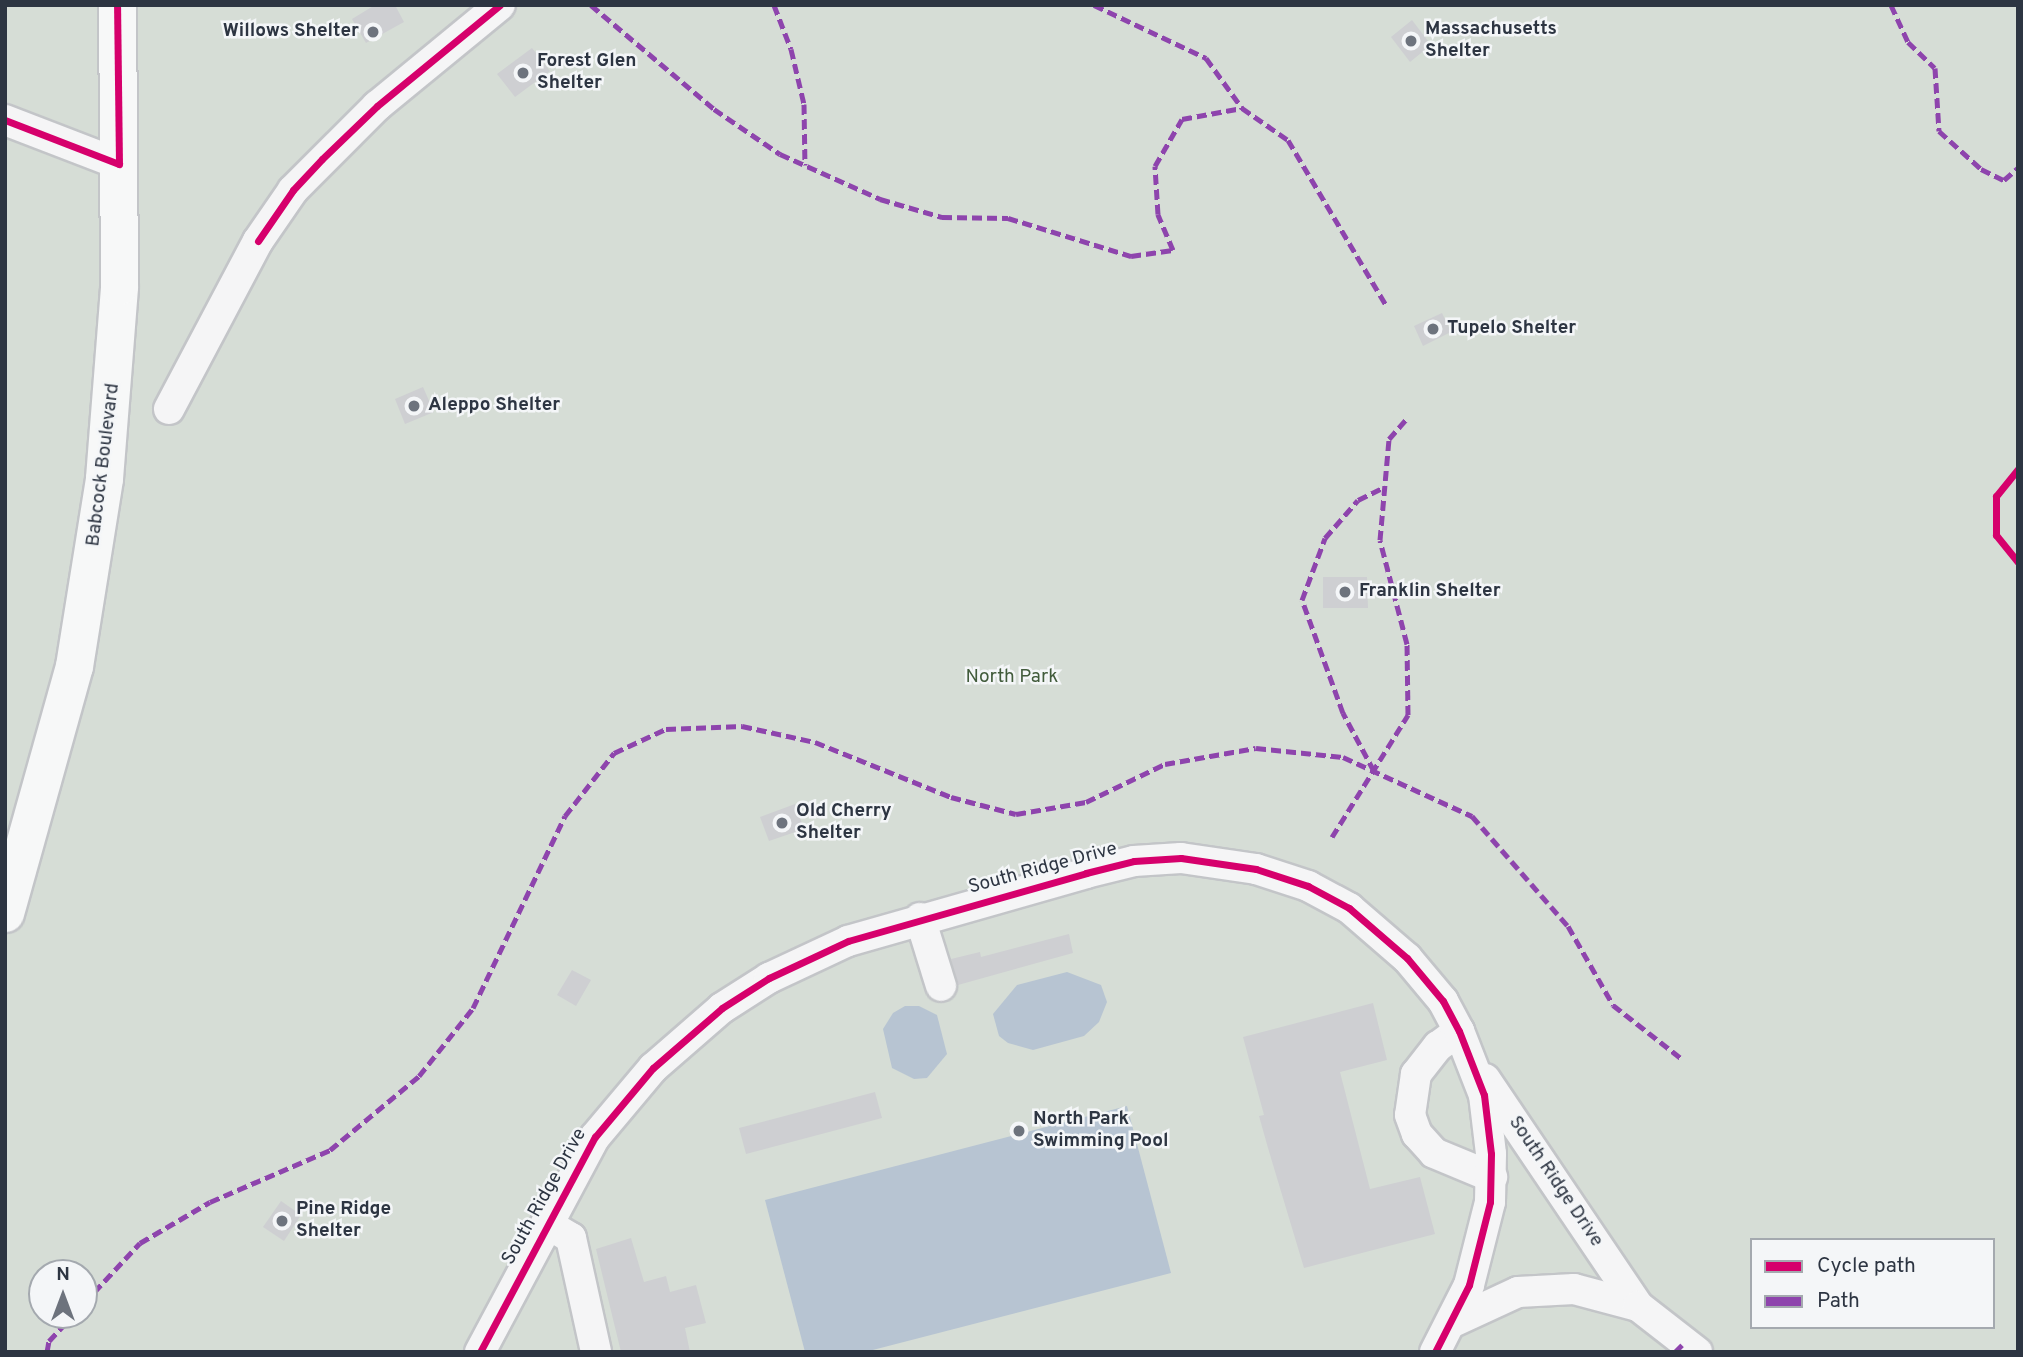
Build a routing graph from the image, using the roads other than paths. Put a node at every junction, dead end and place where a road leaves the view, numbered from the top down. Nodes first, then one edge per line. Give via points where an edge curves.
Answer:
1 (117, 5) edge
2 (500, 5) edge
3 (5, 120) edge
4 (119, 164) junction
5 (169, 409) dead end
6 (5, 913) edge
7 (920, 918) junction
8 (941, 986) dead end
9 (1459, 1031) junction
10 (1472, 1059) junction
11 (1492, 1177) junction
12 (546, 1223) junction
13 (1638, 1306) junction
14 (1451, 1323) junction
15 (480, 1352) edge
16 (596, 1352) edge
17 (1435, 1352) edge
18 (1697, 1352) edge

1 - 4 main road, Babcock Boulevard
2 - 5 street via 377,106 322,159 258,241
3 - 4 street
4 - 6 main road, Babcock Boulevard via 114,378 91,576 61,719
7 - 8 street
7 - 9 street, South Ridge Drive via 1134,861 1181,858 1256,869 1308,886 1349,908 1381,933 1443,1001
7 - 12 street, South Ridge Drive via 807,958 769,978 683,1038 622,1101
9 - 10 street, South Ridge Drive
9 - 11 street via 1438,1046 1416,1074 1410,1115 1417,1134 1434,1153
10 - 11 street, South Ridge Drive via 1484,1095
10 - 13 street, South Ridge Drive
11 - 14 street, South Ridge Drive via 1481,1252
12 - 15 street, South Ridge Drive
12 - 16 street via 571,1238
13 - 14 street, South Ridge Drive via 1601,1292 1546,1287 1518,1292
13 - 18 street, South Ridge Drive
14 - 17 street, South Ridge Drive

